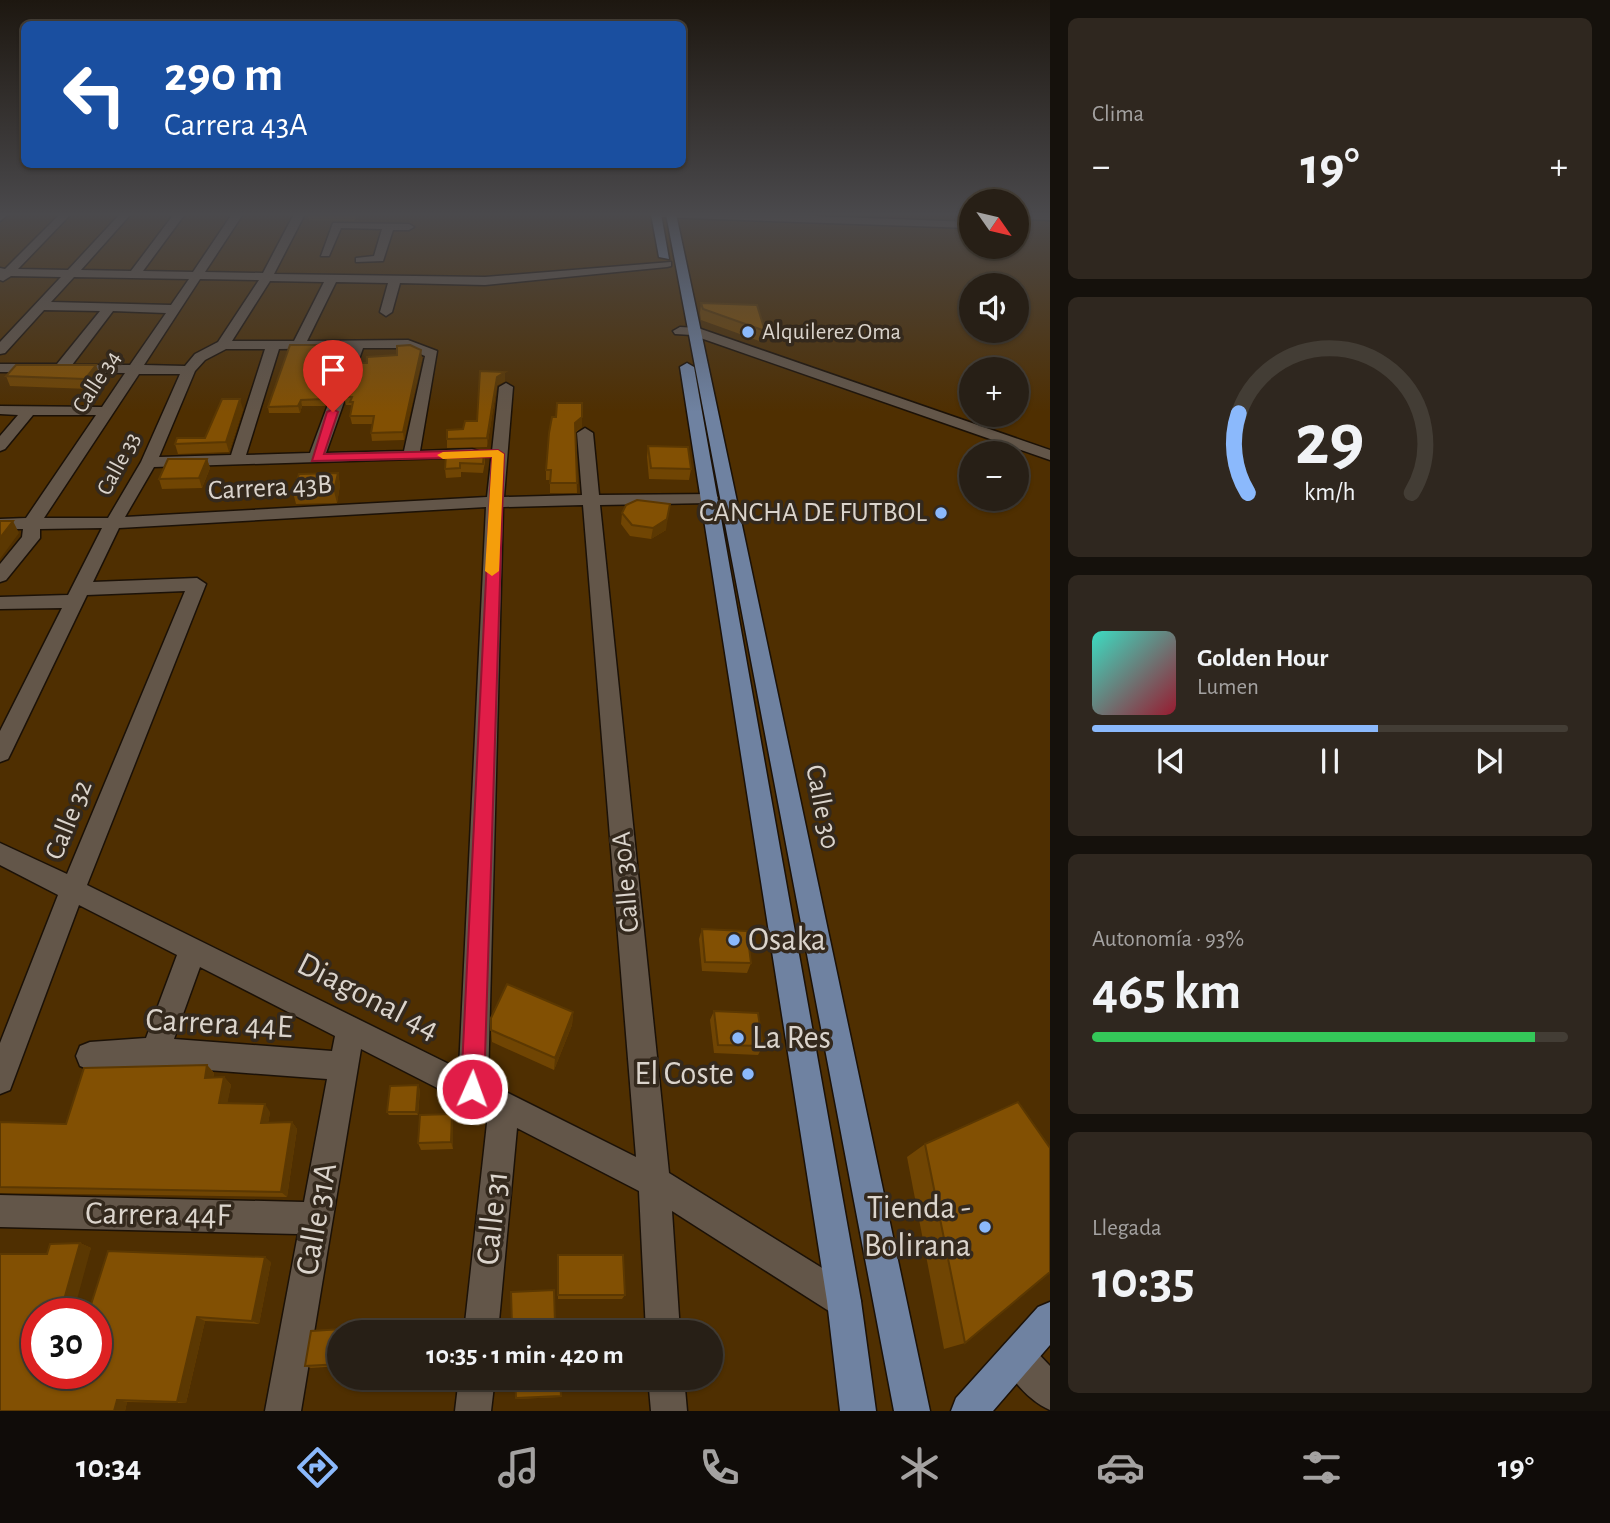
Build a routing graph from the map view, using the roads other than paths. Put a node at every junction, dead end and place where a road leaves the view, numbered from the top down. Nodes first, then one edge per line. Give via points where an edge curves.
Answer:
1 (395, 279) edge
2 (67, 280) edge
3 (195, 280) edge
4 (265, 280) edge
5 (331, 280) edge
6 (433, 280) edge
7 (497, 280) edge
8 (672, 280) edge
9 (677, 280) edge
10 (42, 306) junction
11 (109, 307) junction
12 (174, 309) junction
13 (386, 312) dead end
14 (687, 331) junction
15 (223, 345) junction
16 (357, 345) junction
17 (273, 346) junction
18 (298, 346) junction
19 (0, 351) edge
20 (0, 368) edge
21 (61, 369) junction
22 (131, 370) junction
23 (188, 370) junction
24 (506, 387) dead end
25 (0, 410) edge
26 (29, 411) junction
27 (105, 411) junction
28 (586, 433) dead end
29 (0, 446) edge
30 (498, 454) junction
31 (411, 456) junction
32 (1050, 456) edge
33 (316, 458) junction
34 (237, 460) junction
35 (149, 462) junction
36 (710, 498) junction
37 (590, 500) junction
38 (495, 502) junction
39 (32, 523) junction
40 (113, 523) junction
41 (0, 524) edge
42 (0, 576) edge
43 (78, 595) junction
44 (0, 603) edge
45 (0, 752) edge
46 (0, 853) edge
47 (73, 889) junction
48 (193, 949) junction
49 (351, 1028) junction
50 (155, 1052) junction
51 (90, 1056) dead end
52 (344, 1066) junction
53 (0, 1080) edge
54 (472, 1089) junction
55 (504, 1105) junction
56 (654, 1182) junction
57 (0, 1212) edge
58 (317, 1218) junction
59 (844, 1301) junction
60 (1050, 1319) edge
61 (482, 1320) edge
62 (662, 1320) edge
63 (1017, 1356) junction
64 (475, 1390) edge
65 (667, 1390) edge
66 (1050, 1392) edge
67 (283, 1411) edge
68 (473, 1411) edge
69 (668, 1411) edge
70 (858, 1411) edge
71 (912, 1411) edge
72 (969, 1411) edge

1 - 13 street
2 - 10 street
3 - 12 street, Calle 34
4 - 15 street, Calle 33
5 - 18 street
6 - 7 street
8 - 14 main road, Calle 30
9 - 14 main road, Calle 30
10 - 11 street
10 - 19 street
11 - 12 street
11 - 21 street
12 - 22 street, Calle 34
14 - 32 street
14 - 36 main road, Calle 30
14 - 71 main road, Calle 30 via 726,474
15 - 17 street
15 - 23 street, Calle 33 via 200,357
16 - 18 street
16 - 31 street via 408,344 432,354
16 - 33 street
17 - 18 street
17 - 34 street
20 - 21 street
21 - 22 street
22 - 23 street
22 - 27 street, Calle 34
23 - 35 street, Calle 33
24 - 30 street
25 - 26 street
26 - 27 street
26 - 29 street
27 - 39 street, Calle 34
28 - 37 street, Calle 30A
30 - 31 street
30 - 38 street
31 - 33 street
33 - 34 street
34 - 35 street
35 - 40 street, Calle 33
36 - 37 street, Carrera 43B
36 - 59 main road, Calle 30
37 - 38 street, Carrera 43B
37 - 56 street, Calle 30A
38 - 40 street, Carrera 43B
38 - 54 street
39 - 40 street, Carrera 43B
39 - 41 street, Carrera 43B
39 - 42 street, Calle 34 via 31,538
40 - 43 street, Calle 33
43 - 44 street
43 - 45 street, Calle 33
43 - 47 street, Calle 32 via 197,584
46 - 47 street, Diagonal 44
47 - 48 street, Diagonal 44
47 - 53 street, Calle 32
48 - 49 street, Diagonal 44
48 - 50 street
49 - 52 street, Calle 31A
49 - 54 street, Diagonal 44
50 - 51 street, Carrera 44E
50 - 52 street, Carrera 44E
52 - 58 street, Calle 31A
54 - 55 street, Diagonal 44
55 - 56 street, Diagonal 44
55 - 61 street, Calle 31
56 - 59 street, Diagonal 44
56 - 62 street, Calle 30A
57 - 58 street, Carrera 44F
58 - 67 street, Calle 31A
59 - 70 main road, Calle 30
60 - 63 main road
63 - 66 street
63 - 72 main road
64 - 68 street
65 - 69 street

